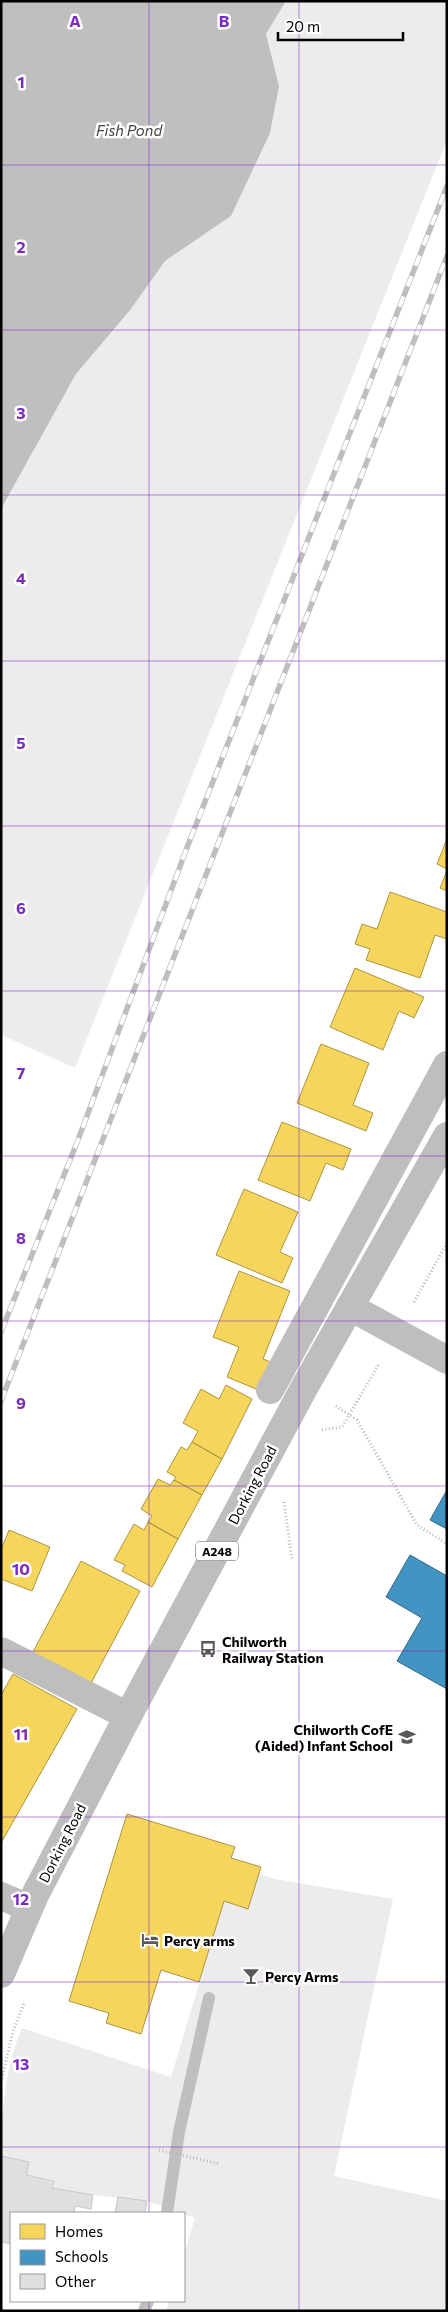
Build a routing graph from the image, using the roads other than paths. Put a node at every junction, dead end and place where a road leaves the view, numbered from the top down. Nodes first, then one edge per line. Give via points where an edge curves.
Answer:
1 (447, 1065) edge
2 (447, 1136) edge
3 (359, 1228) junction
4 (386, 1243) junction
5 (350, 1308) junction
6 (447, 1360) edge
7 (270, 1390) dead end
8 (1, 1652) edge
9 (128, 1716) junction
10 (1, 1896) edge
11 (29, 1908) junction
12 (1, 1974) edge

1 - 3 main road
2 - 4 main road, Dorking Road / A248
3 - 4 main road
3 - 7 main road
4 - 5 main road, Dorking Road / A248
5 - 6 main road
5 - 9 main road, Dorking Road / A248
8 - 9 main road
9 - 11 main road, Dorking Road / A248
10 - 11 main road
11 - 12 main road, Dorking Road / A248

